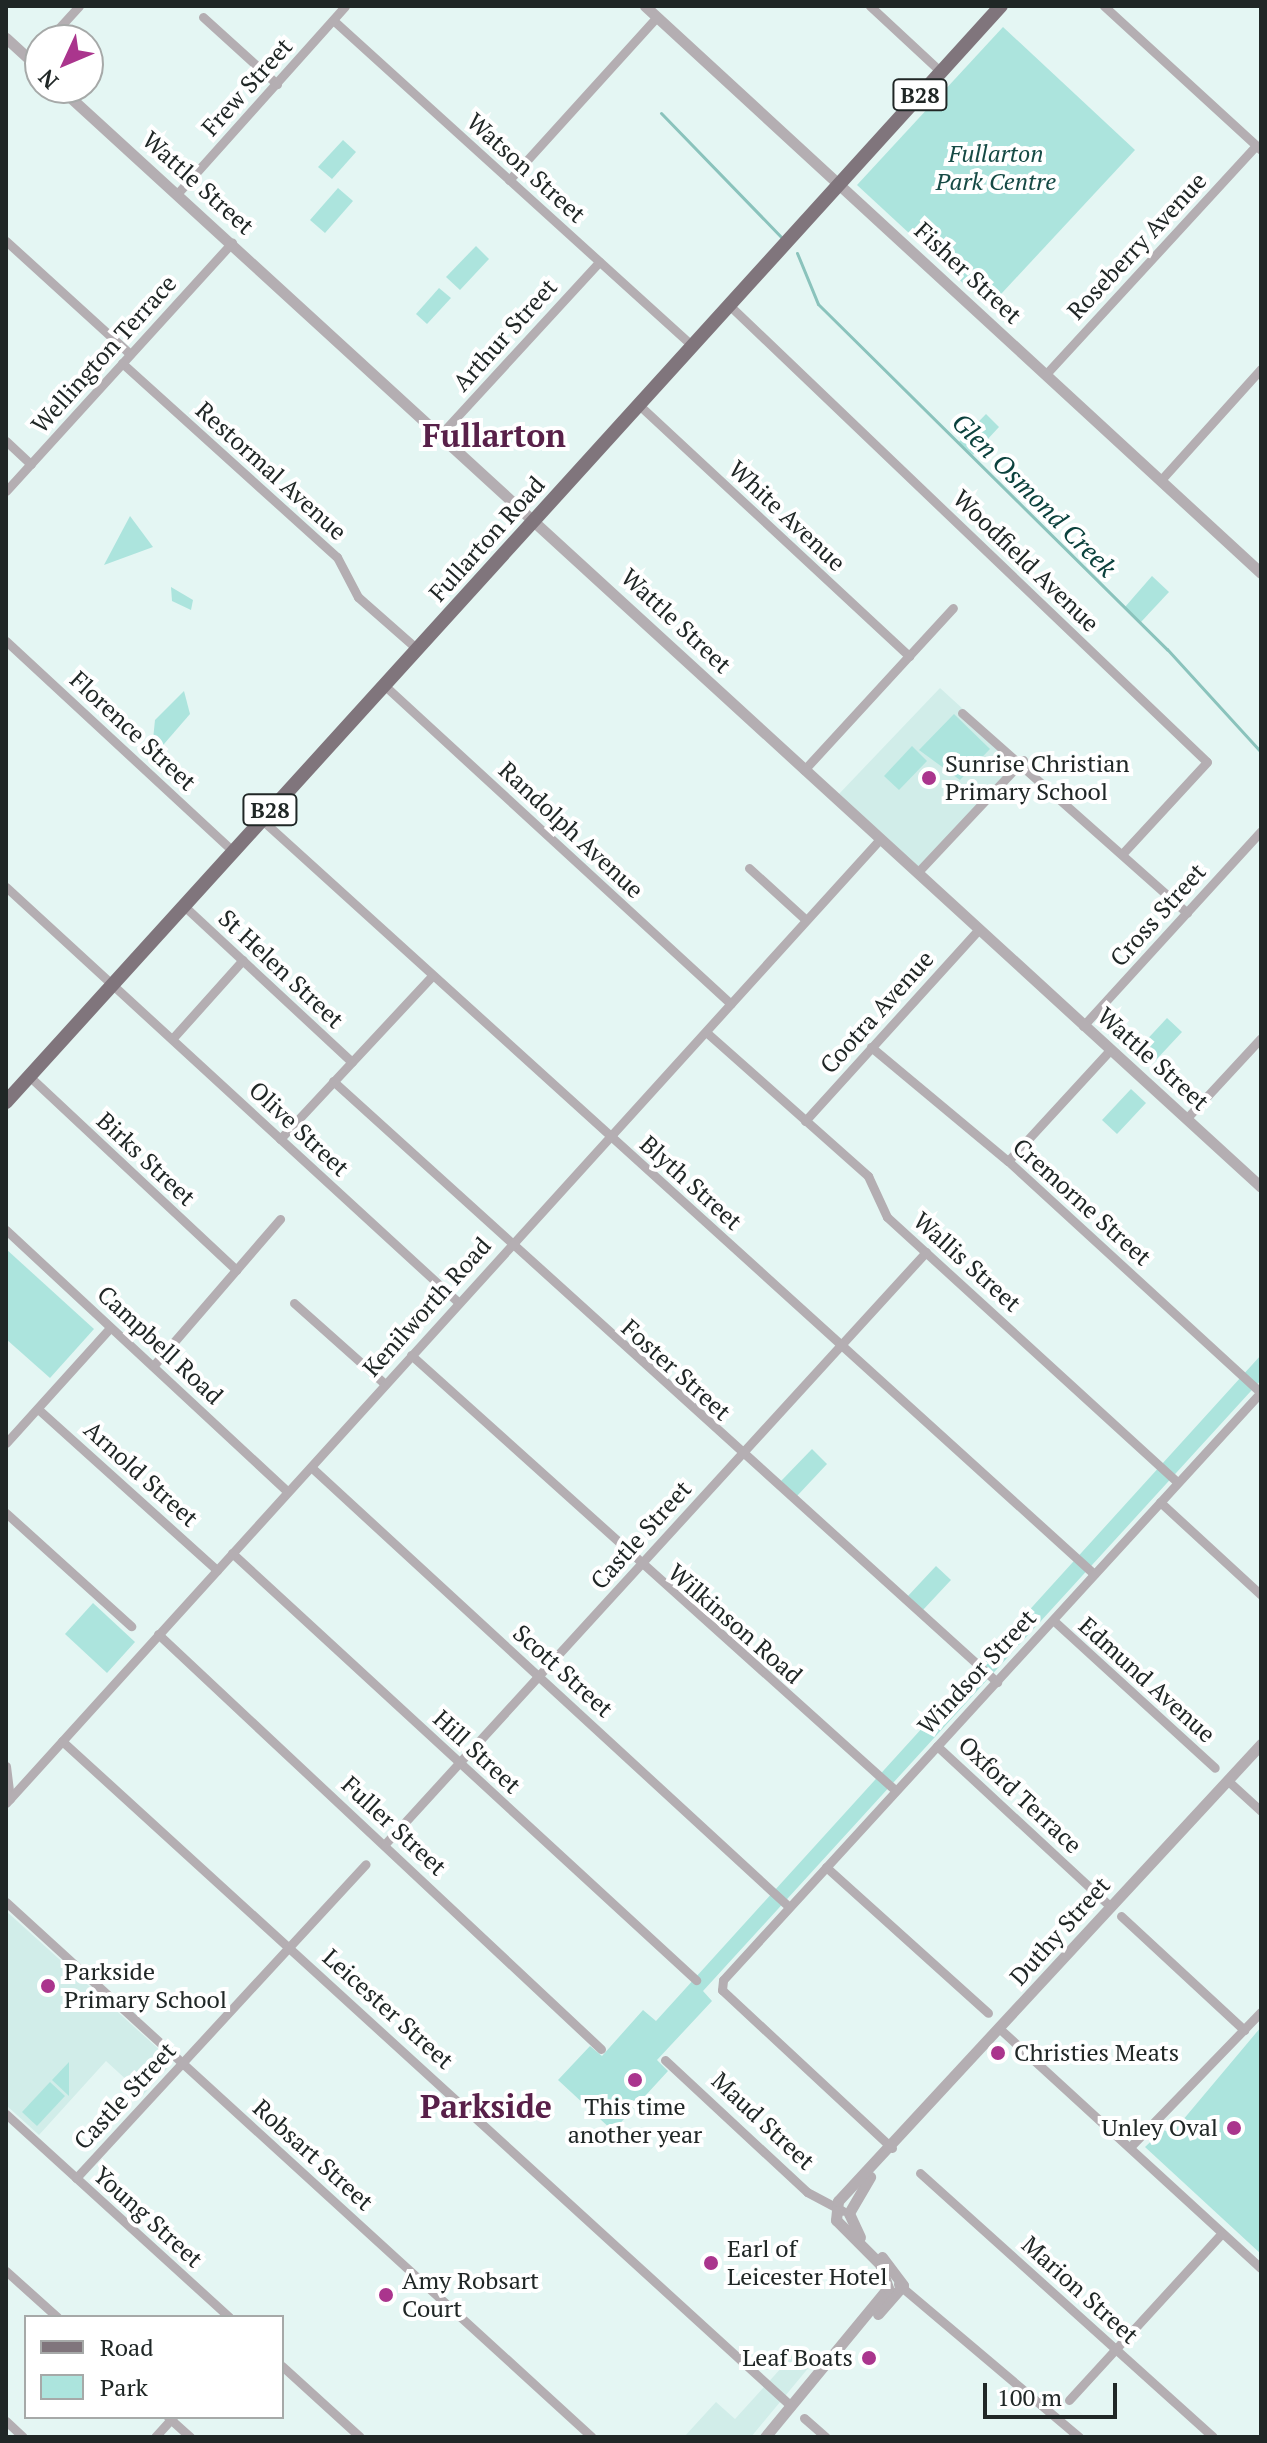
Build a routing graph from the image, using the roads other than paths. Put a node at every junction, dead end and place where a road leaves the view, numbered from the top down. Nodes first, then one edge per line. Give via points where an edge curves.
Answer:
1 (79, 6) edge
2 (345, 6) edge
3 (645, 6) edge
4 (870, 6) edge
5 (1001, 6) edge
6 (1104, 6) edge
7 (203, 17) dead end
8 (657, 17) junction
9 (333, 20) junction
10 (63, 24) edge
11 (6, 38) edge
12 (24, 54) edge
13 (941, 72) junction
14 (277, 84) junction
15 (78, 104) edge
16 (1259, 148) edge
17 (509, 180) junction
18 (839, 184) junction
19 (177, 194) junction
20 (6, 241) edge
21 (232, 243) junction
22 (599, 262) junction
23 (729, 305) junction
24 (692, 346) junction
25 (130, 354) junction
26 (122, 363) junction
27 (1261, 369) edge
28 (1046, 374) junction
29 (639, 405) junction
30 (441, 434) junction
31 (6, 441) edge
32 (31, 464) junction
33 (1160, 481) junction
34 (6, 491) edge
35 (535, 519) junction
36 (1261, 573) edge
37 (953, 608) dead end
38 (6, 641) edge
39 (417, 649) junction
40 (909, 656) junction
41 (384, 685) junction
42 (962, 713) dead end
43 (1023, 760) junction
44 (804, 770) junction
45 (262, 820) junction
46 (1261, 831) edge
47 (880, 839) junction
48 (233, 851) junction
49 (1124, 852) junction
50 (749, 868) dead end
51 (917, 873) junction
52 (6, 887) edge
53 (184, 906) junction
54 (1187, 913) junction
55 (806, 920) junction
56 (978, 930) junction
57 (243, 960) junction
58 (432, 976) junction
59 (113, 984) junction
60 (731, 1004) junction
61 (1083, 1026) junction
62 (706, 1032) junction
63 (1261, 1038) edge
64 (172, 1039) junction
65 (871, 1047) junction
66 (1110, 1050) junction
67 (352, 1062) junction
68 (29, 1076) junction
69 (333, 1081) junction
70 (6, 1102) edge
71 (1186, 1119) junction
72 (805, 1121) junction
73 (610, 1137) junction
74 (280, 1139) junction
75 (1008, 1161) junction
76 (1261, 1187) edge
77 (280, 1219) dead end
78 (6, 1230) edge
79 (510, 1245) junction
80 (926, 1252) junction
81 (236, 1270) junction
82 (458, 1302) junction
83 (294, 1303) dead end
84 (110, 1328) junction
85 (841, 1345) junction
86 (411, 1355) junction
87 (154, 1365) junction
88 (385, 1384) junction
89 (1261, 1392) edge
90 (38, 1409) junction
91 (7, 1441) edge
92 (740, 1454) junction
93 (311, 1467) junction
94 (1177, 1482) junction
95 (287, 1491) junction
96 (1160, 1502) junction
97 (6, 1513) edge
98 (232, 1553) junction
99 (639, 1567) junction
100 (217, 1570) junction
101 (1094, 1574) junction
102 (1261, 1595) edge
103 (1053, 1620) junction
104 (131, 1626) dead end
105 (158, 1634) junction
106 (539, 1677) junction
107 (997, 1682) junction
108 (62, 1741) junction
109 (1261, 1744) edge
110 (937, 1746) junction
111 (459, 1762) junction
112 (6, 1766) edge
113 (1215, 1768) dead end
114 (1227, 1780) junction
115 (895, 1790) junction
116 (8, 1801) edge
117 (1261, 1811) edge
118 (385, 1844) junction
119 (366, 1864) dead end
120 (826, 1867) junction
121 (6, 1902) edge
122 (788, 1906) junction
123 (1111, 1907) junction
124 (1121, 1916) dead end
125 (291, 1948) junction
126 (696, 1980) dead end
127 (1261, 2012) edge
128 (988, 2013) dead end
129 (1001, 2030) junction
130 (1244, 2030) junction
131 (601, 2049) dead end
132 (665, 2060) dead end
133 (183, 2063) junction
134 (6, 2114) edge
135 (1130, 2147) junction
136 (892, 2148) junction
137 (920, 2173) dead end
138 (76, 2178) junction
139 (834, 2209) junction
140 (849, 2213) junction
141 (1222, 2233) junction
142 (1261, 2268) edge
143 (6, 2271) edge
144 (888, 2279) junction
145 (903, 2285) junction
146 (55, 2315) edge
147 (227, 2315) edge
148 (850, 2339) junction
149 (1116, 2349) junction
150 (284, 2368) edge
151 (1069, 2400) dead end
152 (791, 2406) junction
153 (804, 2418) dead end
154 (170, 2419) edge
155 (172, 2419) edge
156 (6, 2421) edge
157 (23, 2437) edge
158 (155, 2437) edge
159 (190, 2437) edge
160 (360, 2437) edge
161 (592, 2437) edge
162 (765, 2437) edge
163 (826, 2437) edge
164 (1079, 2437) edge
165 (1213, 2437) edge

1 - 10 street
2 - 9 street, Frew Street
3 - 8 street, Fisher Street
4 - 13 street
5 - 13 main road, Fullarton Road / B28
6 - 16 street
7 - 14 street
8 - 17 street
8 - 18 street, Fisher Street
9 - 14 street, Frew Street
9 - 17 street, Watson Street
11 - 12 street
13 - 18 main road, Fullarton Road / B28
14 - 19 street, Frew Street
15 - 19 street, Wattle Street
16 - 28 street, Roseberry Avenue
17 - 22 street, Watson Street
18 - 23 main road, Fullarton Road / B28
18 - 28 street, Fisher Street
19 - 21 street, Wattle Street
20 - 25 street
21 - 25 street, Wellington Terrace
21 - 30 street, Wattle Street
22 - 24 street, Watson Street
22 - 30 street, Arthur Street
23 - 24 main road, Fullarton Road / B28
23 - 49 street, Woodfield Avenue via 1207,762
24 - 29 main road, Fullarton Road / B28
25 - 26 street, Wellington Terrace
26 - 32 street, Wellington Terrace
26 - 39 street, Restormal Avenue via 337,557 358,597
27 - 33 street
28 - 33 street, Fisher Street
29 - 35 main road, Fullarton Road / B28
29 - 40 street, White Avenue
30 - 35 street, Wattle Street
31 - 32 street
32 - 34 street, Wellington Terrace
33 - 36 street, Fisher Street
35 - 39 main road, Fullarton Road / B28
35 - 44 street, Wattle Street
37 - 40 street
38 - 48 street, Florence Street
39 - 41 main road, Fullarton Road / B28
40 - 44 street
41 - 45 main road, Fullarton Road / B28
41 - 60 street, Randolph Avenue
42 - 43 street
43 - 49 street
43 - 51 street
44 - 47 street, Wattle Street
45 - 48 main road, Fullarton Road / B28
45 - 58 street, Blyth Street
46 - 54 street, Cross Street
47 - 51 street, Wattle Street
47 - 55 street, Kenilworth Road
48 - 53 main road, Fullarton Road / B28
49 - 54 street
50 - 55 street
51 - 56 street, Wattle Street
52 - 59 street, Olive Street
53 - 57 street, St Helen Street
53 - 59 main road, Fullarton Road / B28
54 - 61 street, Cross Street
55 - 60 street, Kenilworth Road
56 - 61 street, Wattle Street
56 - 65 street, Cootra Avenue
57 - 64 street
57 - 67 street, St Helen Street
58 - 67 street
58 - 73 street, Blyth Street
59 - 64 street, Olive Street
59 - 68 main road, Fullarton Road / B28
60 - 62 street, Kenilworth Road
61 - 66 street, Wattle Street
62 - 72 street, Wallis Street
62 - 73 street, Kenilworth Road
63 - 71 street
64 - 74 street, Olive Street
65 - 72 street, Cootra Avenue
65 - 75 street, Cremorne Street
66 - 71 street, Wattle Street
66 - 75 street
67 - 69 street
68 - 70 main road, Fullarton Road / B28
68 - 81 street, Birks Street
69 - 74 street
69 - 79 street, Foster Street
71 - 76 street, Wattle Street
72 - 80 street, Wallis Street via 868,1176 887,1217
73 - 79 street, Kenilworth Road
73 - 85 street, Blyth Street
74 - 82 street, Olive Street
75 - 89 street, Cremorne Street
77 - 81 street
78 - 84 street, Campbell Road
79 - 82 street, Kenilworth Road
79 - 92 street, Foster Street
80 - 85 street, Castle Street
80 - 94 street, Wallis Street
81 - 87 street
82 - 86 street, Kenilworth Road
83 - 88 street
84 - 87 street, Campbell Road
84 - 90 street
85 - 92 street, Castle Street
85 - 101 street, Blyth Street
86 - 88 street, Kenilworth Road
86 - 99 street, Wilkinson Road
87 - 95 street, Campbell Road
88 - 93 street, Kenilworth Road
89 - 94 street, Windsor Street
90 - 91 street
90 - 100 street, Arnold Street
92 - 99 street, Castle Street
92 - 107 street, Foster Street
93 - 95 street, Kenilworth Road
93 - 106 street, Scott Street
94 - 96 street, Windsor Street
95 - 98 street, Kenilworth Road
96 - 101 street, Windsor Street
96 - 102 street
97 - 104 street
98 - 100 street, Kenilworth Road
98 - 111 street, Hill Street
99 - 106 street, Castle Street
99 - 115 street, Wilkinson Road
100 - 105 street, Kenilworth Road
101 - 103 street, Windsor Street
103 - 107 street, Windsor Street
103 - 113 street, Edmund Avenue
105 - 108 street, Kenilworth Road
105 - 118 street, Fuller Street
106 - 111 street, Castle Street
106 - 122 street, Scott Street
107 - 110 street, Windsor Street
108 - 116 street, Kenilworth Road
108 - 125 street, Leicester Street
109 - 114 street, Duthy Street
110 - 115 street, Windsor Street
110 - 123 street, Oxford Terrace
111 - 118 street, Castle Street
111 - 126 street, Hill Street
112 - 116 street
114 - 117 street
114 - 123 street, Duthy Street
115 - 120 street, Windsor Street
118 - 131 street, Fuller Street
119 - 125 street, Castle Street
120 - 122 street, Windsor Street
120 - 128 street
121 - 133 street, Robsart Street
122 - 136 street, Windsor Street via 723,1980 722,1990
123 - 129 street, Duthy Street
124 - 130 street
125 - 133 street, Castle Street
125 - 152 street, Leicester Street
127 - 130 street
129 - 135 street
129 - 136 street, Duthy Street
130 - 135 street
132 - 139 street, Maud Street
133 - 138 street, Castle Street
133 - 161 street, Robsart Street
134 - 138 street, Young Street
135 - 141 street
136 - 139 street, Duthy Street
136 - 140 street, Duthy Street
137 - 149 street, Marion Street
138 - 147 street, Young Street
139 - 140 street, Maud Street
139 - 144 street, Maud Street
140 - 145 street via 854,2232
141 - 142 street
141 - 149 street
143 - 146 street
144 - 145 street
144 - 148 street via 884,2297
145 - 148 street
145 - 164 street
148 - 152 street
149 - 151 street
149 - 165 street, Marion Street
150 - 160 street
152 - 162 street
153 - 163 street
154 - 158 street
155 - 159 street
156 - 157 street

